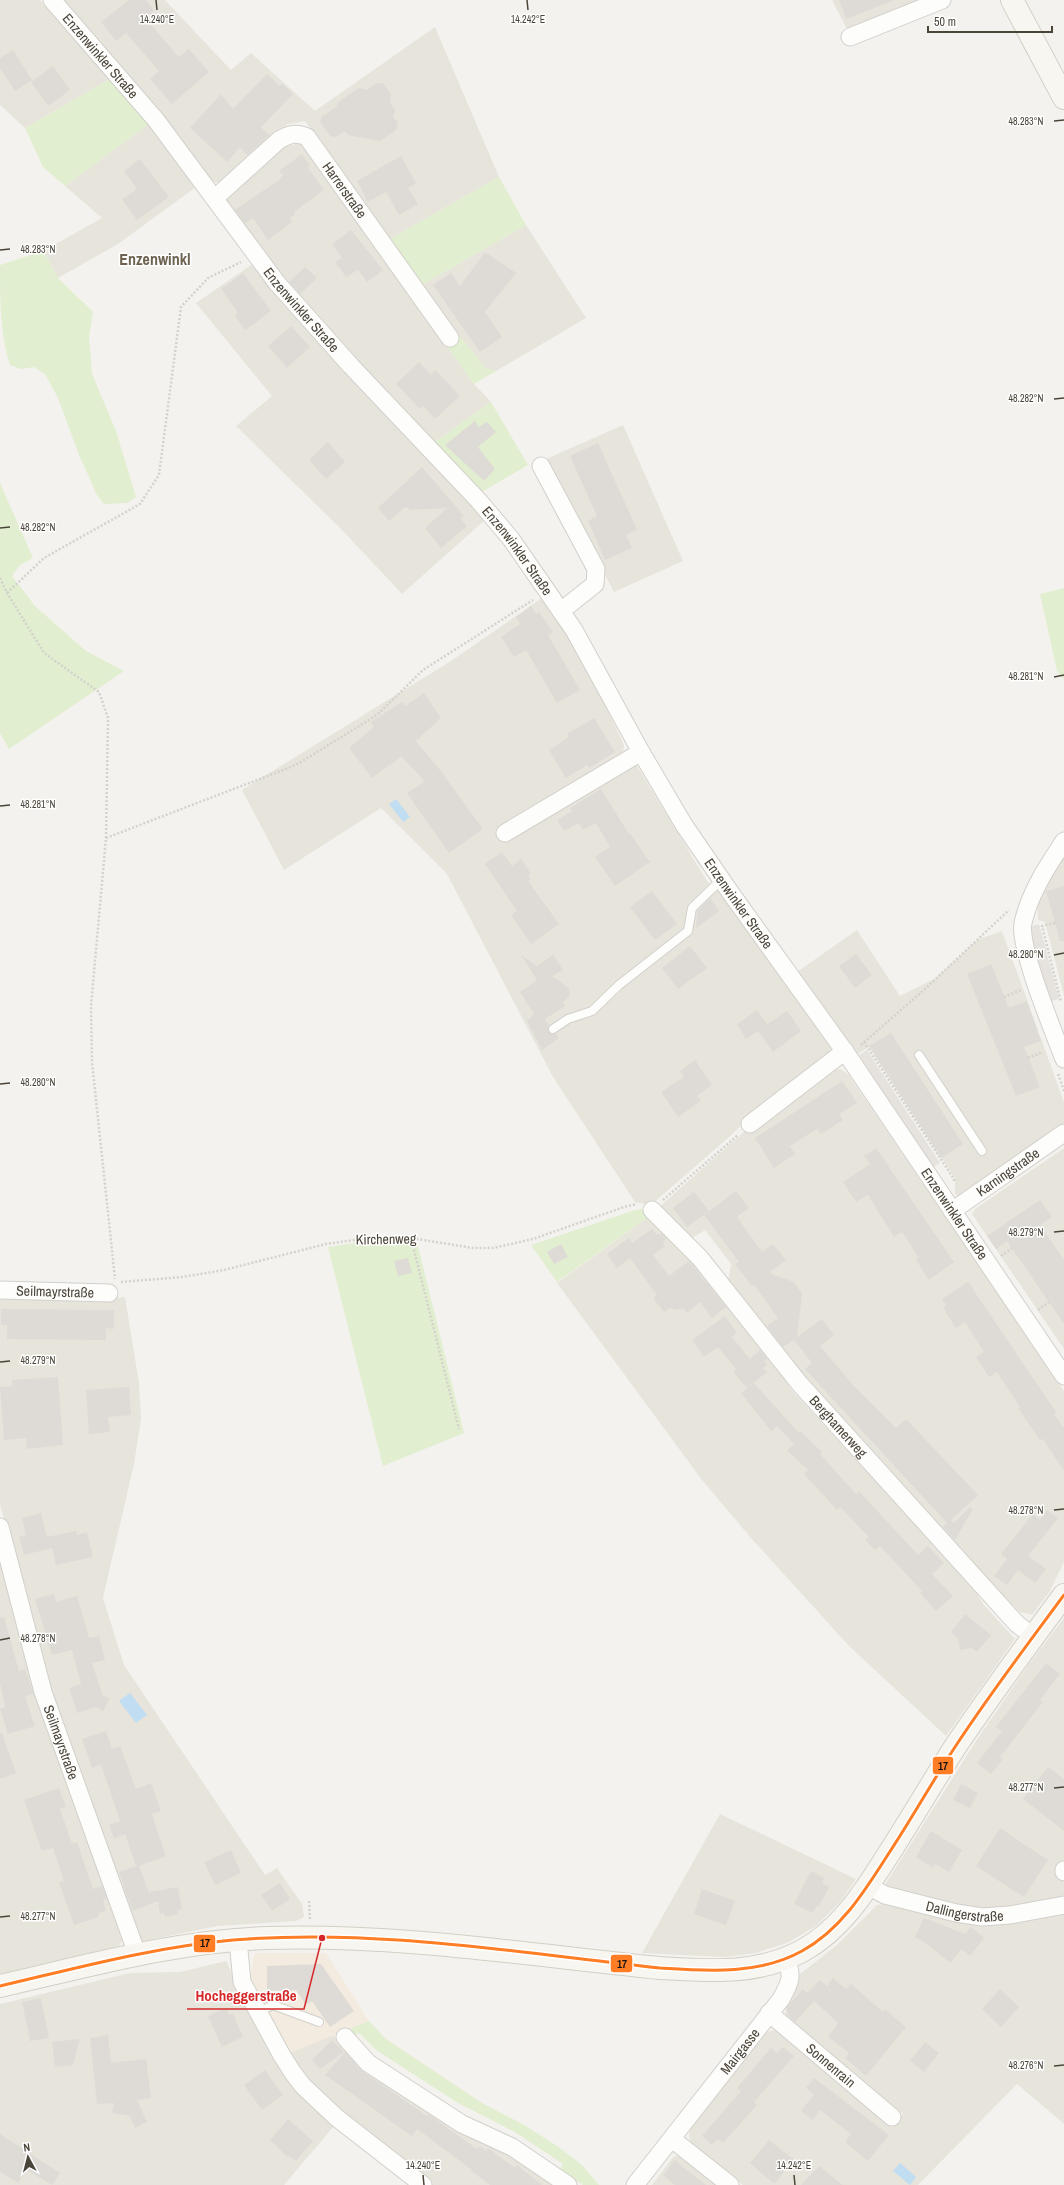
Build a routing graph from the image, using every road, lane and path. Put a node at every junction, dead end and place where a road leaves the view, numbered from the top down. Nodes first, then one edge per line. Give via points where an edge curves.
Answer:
1 (52, 0) edge
2 (942, 0) edge
3 (1012, 0) edge
4 (850, 37) dead end
5 (1064, 98) edge
6 (216, 198) junction
7 (255, 255) junction
8 (450, 338) dead end
9 (541, 466) dead end
10 (0, 578) edge
11 (548, 592) junction
12 (7, 593) junction
13 (561, 611) junction
14 (641, 752) junction
15 (505, 833) dead end
16 (106, 838) junction
17 (1064, 841) edge
18 (721, 880) junction
19 (1010, 908) dead end
20 (1055, 923) dead end
21 (1027, 988) dead end
22 (1004, 997) dead end
23 (1061, 1004) dead end
24 (553, 1029) dead end
25 (864, 1042) junction
26 (1049, 1050) dead end
27 (846, 1053) junction
28 (919, 1055) dead end
29 (1028, 1058) dead end
30 (1064, 1059) edge
31 (750, 1124) joint
32 (1064, 1133) edge
33 (982, 1151) dead end
34 (957, 1208) junction
35 (652, 1210) junction
36 (411, 1238) junction
37 (1012, 1248) dead end
38 (995, 1252) dead end
39 (999, 1258) junction
40 (1003, 1264) dead end
41 (112, 1288) junction
42 (0, 1290) edge
43 (1049, 1302) dead end
44 (1040, 1318) dead end
45 (1064, 1376) edge
46 (458, 1429) dead end
47 (0, 1527) edge
48 (1064, 1594) edge
49 (1033, 1636) junction
50 (868, 1886) junction
51 (1064, 1905) edge
52 (238, 1940) junction
53 (137, 1954) junction
54 (786, 1958) junction
55 (0, 1986) edge
56 (258, 2012) junction
57 (769, 2013) junction
58 (319, 2022) dead end
59 (345, 2037) dead end
60 (892, 2117) dead end
61 (672, 2139) junction
62 (422, 2185) edge
63 (568, 2185) edge
64 (635, 2185) edge
65 (730, 2185) edge

1 - 6 street, Enzenwinkler Straße via 156,120
2 - 4 street
3 - 5 street
6 - 7 street, Enzenwinkler Straße
6 - 8 street, Harrerstraße via 279,140 298,133 307,137
7 - 11 street, Enzenwinkler Straße via 351,366 479,501 511,539
7 - 12 path via 208,278 181,307 158,475 140,504 44,558
9 - 13 street, Enzenwinkler Straße via 596,569 595,584
10 - 12 path
11 - 13 street, Enzenwinkler Straße
11 - 16 path via 423,670 377,715 296,765
12 - 16 path via 44,653 99,692 108,718
13 - 14 street, Enzenwinkler Straße
14 - 15 street
14 - 18 street, Enzenwinkler Straße via 684,825
16 - 41 path via 91,1006 91,1032
17 - 30 street via 1033,893 1022,934 1037,985
18 - 24 lane via 692,908 688,931 624,981 592,1011 568,1019
18 - 27 street, Enzenwinkler Straße
19 - 25 path via 924,990
20 - 23 path via 1042,926
21 - 22 path
25 - 27 path
25 - 34 path via 954,1179 953,1195
26 - 29 path
27 - 31 street
27 - 34 street, Enzenwinkler Straße
28 - 33 lane
31 - 35 path
32 - 34 street, Karningstraße
34 - 45 street, Enzenwinkler Straße
35 - 36 path, Kirchenweg via 634,1204 533,1239 492,1248 466,1248
35 - 49 street, Berghamerweg via 700,1258 789,1372 850,1441 1017,1624
36 - 41 path, Kirchenweg via 375,1237 326,1244 224,1270
36 - 46 path
37 - 39 path
38 - 39 path
39 - 40 path
41 - 42 street, Seilmayrstraße
43 - 44 path via 1035,1311
47 - 53 street, Seilmayrstraße via 43,1692
48 - 49 street
49 - 50 street via 955,1748
50 - 51 street, Dallingerstraße via 885,1896 982,1917 1010,1915
50 - 54 street via 831,1931 817,1942
52 - 53 street
52 - 54 street via 380,1940 706,1970 749,1969
52 - 56 street via 242,1982
53 - 55 street
54 - 57 street, Mairgasse via 792,1975 788,1986
56 - 58 lane via 273,2005
56 - 62 street via 280,2054 303,2086 337,2118
57 - 60 street, Sonnenrain
57 - 61 street, Mairgasse
59 - 63 street via 368,2063 462,2124 512,2147
61 - 64 street, Mairgasse
61 - 65 street

